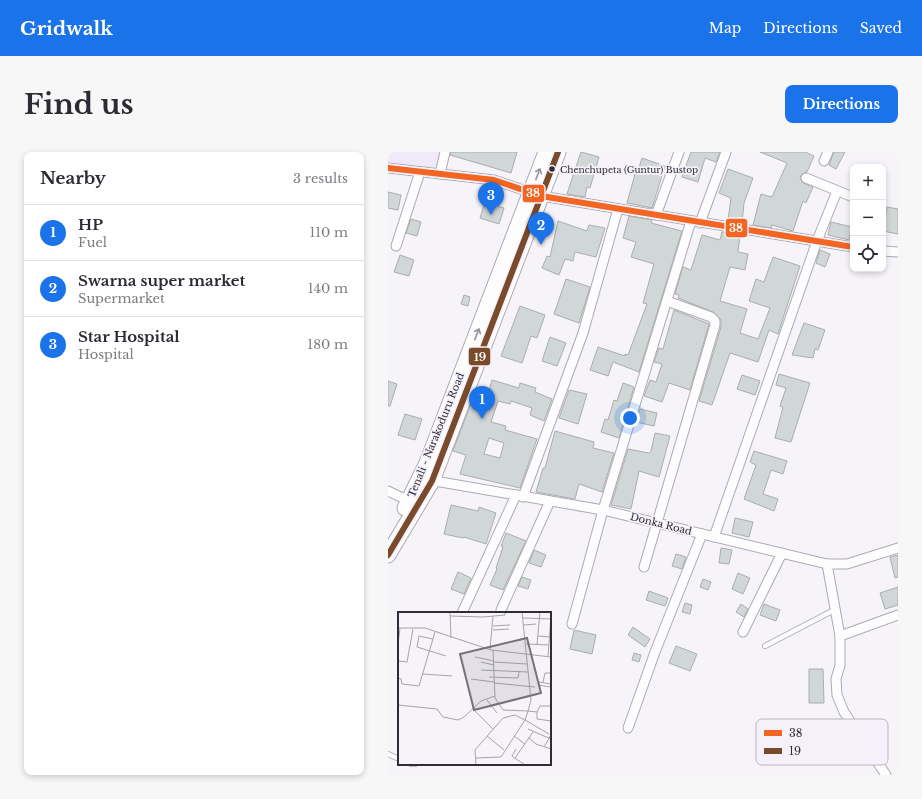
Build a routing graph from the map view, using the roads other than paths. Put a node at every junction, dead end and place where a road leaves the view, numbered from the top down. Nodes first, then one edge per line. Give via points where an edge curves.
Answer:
1 (445, 152) edge
2 (546, 152) edge
3 (558, 152) edge
4 (679, 152) edge
5 (726, 152) edge
6 (828, 152) edge
7 (824, 161) dead end
8 (388, 168) edge
9 (420, 172) junction
10 (440, 174) junction
11 (806, 178) dead end
12 (837, 191) junction
13 (536, 194) junction
14 (850, 196) edge
15 (618, 208) junction
16 (656, 215) junction
17 (696, 222) junction
18 (817, 241) junction
19 (396, 246) dead end
20 (850, 246) edge
21 (886, 251) edge
22 (898, 252) edge
23 (668, 301) junction
24 (426, 480) junction
25 (388, 491) edge
26 (519, 496) junction
27 (409, 501) junction
28 (550, 501) junction
29 (603, 510) junction
30 (656, 522) junction
31 (702, 534) junction
32 (388, 536) edge
33 (714, 537) junction
34 (898, 548) edge
35 (782, 554) junction
36 (388, 555) edge
37 (827, 564) junction
38 (644, 567) dead end
39 (836, 609) junction
40 (501, 610) dead end
41 (462, 612) edge
42 (898, 615) edge
43 (572, 624) dead end
44 (743, 632) dead end
45 (840, 636) junction
46 (765, 646) dead end
47 (849, 719) edge
48 (628, 728) dead end
49 (388, 754) edge
50 (398, 759) edge
51 (879, 765) edge
52 (886, 775) edge

1 - 10 street
13 -> 2 main road, Tenali - Narakoduru Road
3 - 13 main road, Tenali - Narakoduru Road
4 - 16 street
5 - 17 street
6 - 7 street
8 - 9 street
9 - 10 street
9 - 19 street
10 - 13 street via 494,180
11 - 12 street
12 - 14 street
12 - 18 street
13 - 15 street
13 - 24 main road, Tenali - Narakoduru Road
15 - 16 street
15 - 26 street via 583,333
16 - 17 street
17 - 18 street
17 - 23 street
18 - 20 street
18 - 33 street
21 - 22 street
23 - 29 street
23 - 30 street via 711,317 715,325
24 - 26 street, Donka Road
24 - 27 main road, Tenali - Narakoduru Road
24 - 36 main road, Tenali - Narakoduru Road
25 - 27 street
26 - 28 street, Donka Road
26 - 41 street
27 - 32 main road, Tenali - Narakoduru Road
28 - 29 street, Donka Road
28 - 40 street
29 - 30 street, Donka Road
29 - 43 street
30 - 31 street, Donka Road
30 - 38 street
31 - 33 street, Donka Road
31 - 48 street
33 - 35 street, Donka Road
34 - 37 street, Donka Road via 847,564
35 - 37 street, Donka Road
35 - 44 street
37 - 39 street
39 - 45 street
39 - 46 lane
42 - 45 street
45 - 47 street via 840,665 836,679 838,695
49 - 50 lane
51 - 52 street

